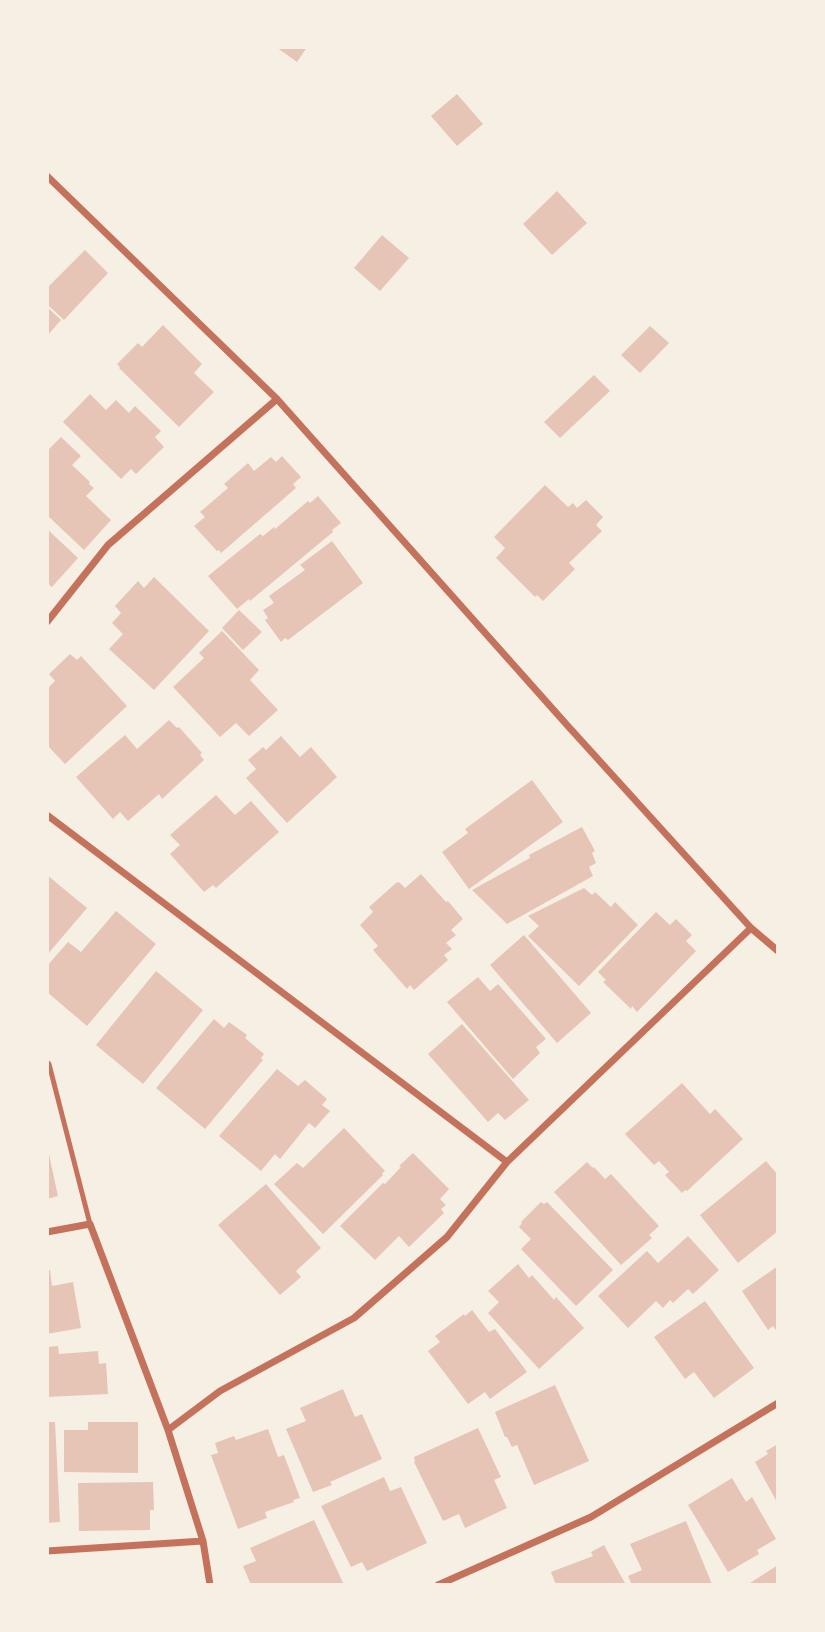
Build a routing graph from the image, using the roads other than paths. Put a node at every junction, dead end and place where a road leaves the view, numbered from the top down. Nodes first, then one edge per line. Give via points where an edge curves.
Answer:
1 (47, 176) edge
2 (277, 399) junction
3 (47, 622) edge
4 (47, 815) edge
5 (751, 928) junction
6 (778, 951) edge
7 (47, 1062) edge
8 (507, 1162) junction
9 (90, 1224) junction
10 (47, 1232) edge
11 (778, 1404) edge
12 (168, 1430) junction
13 (203, 1541) junction
14 (47, 1551) edge
15 (210, 1585) edge
16 (438, 1585) edge

1 - 2 street
2 - 3 street via 108,545
2 - 5 street
4 - 8 street
5 - 6 street
5 - 8 street
7 - 9 lane
8 - 12 street via 447,1237 354,1318 220,1391
9 - 10 street
9 - 12 street
11 - 16 street via 591,1517
12 - 13 street
13 - 14 street
13 - 15 street

